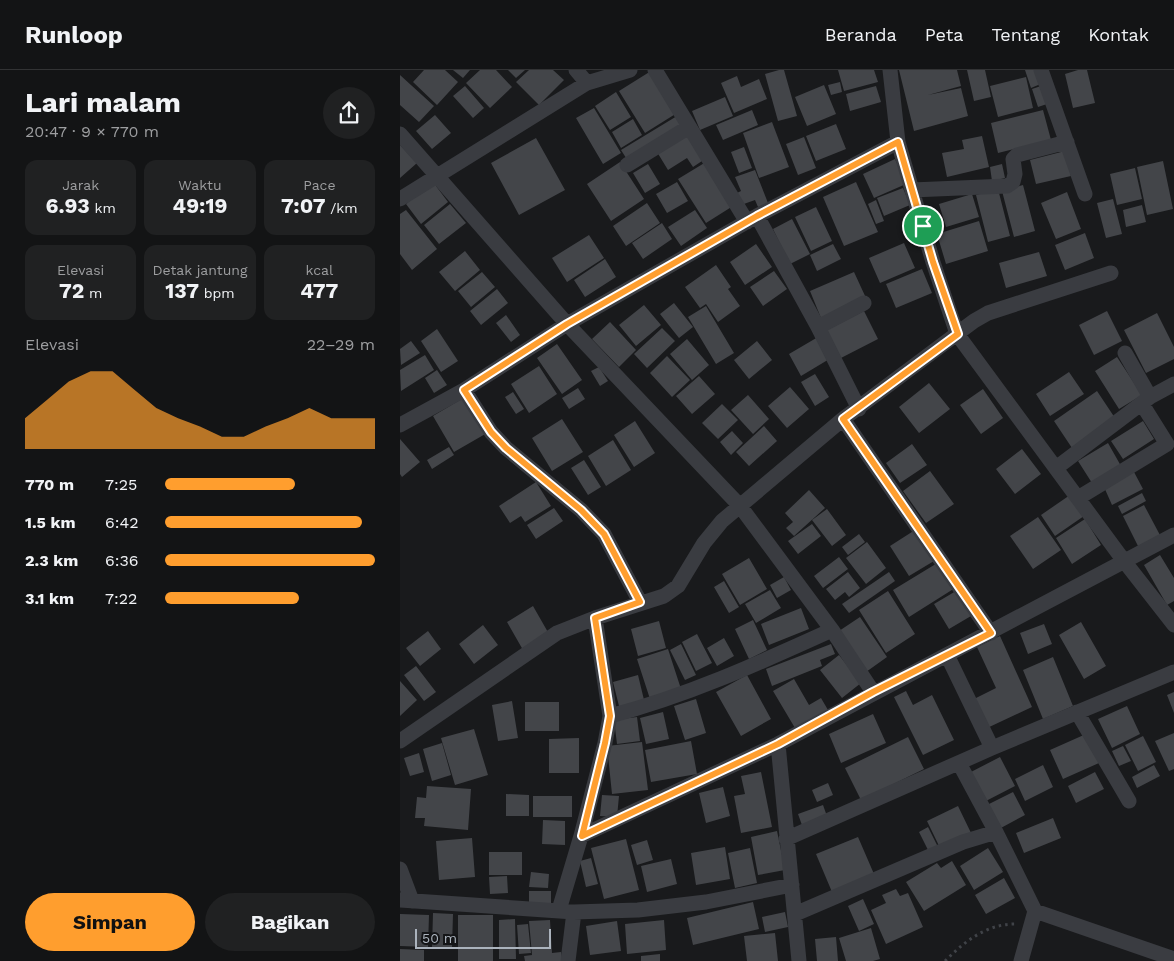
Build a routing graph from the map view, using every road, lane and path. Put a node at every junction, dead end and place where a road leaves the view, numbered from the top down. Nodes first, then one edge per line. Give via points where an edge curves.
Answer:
1 (576, 70) edge
2 (630, 70) edge
3 (655, 70) edge
4 (890, 70) edge
5 (1041, 70) edge
6 (587, 83) junction
7 (689, 127) junction
8 (400, 134) edge
9 (898, 142) junction
10 (1067, 142) junction
11 (627, 165) dead end
12 (437, 177) junction
13 (912, 190) junction
14 (1085, 194) dead end
15 (400, 198) edge
16 (752, 219) junction
17 (1111, 273) dead end
18 (864, 303) dead end
19 (567, 324) junction
20 (818, 327) junction
21 (958, 334) junction
22 (1125, 353) dead end
23 (1174, 384) edge
24 (464, 390) junction
25 (1146, 401) junction
26 (859, 409) junction
27 (843, 419) junction
28 (400, 425) edge
29 (1170, 449) edge
30 (1056, 468) junction
31 (1078, 498) junction
32 (740, 506) junction
33 (1174, 535) edge
34 (1124, 561) junction
35 (640, 602) junction
36 (595, 618) junction
37 (1174, 625) edge
38 (832, 630) junction
39 (991, 633) junction
40 (946, 656) junction
41 (1174, 672) edge
42 (873, 692) junction
43 (1078, 712) junction
44 (610, 716) junction
45 (400, 741) edge
46 (778, 744) junction
47 (992, 748) junction
48 (959, 763) junction
49 (1129, 801) dead end
50 (996, 832) junction
51 (582, 836) junction
52 (786, 839) junction
53 (400, 869) edge
54 (792, 885) junction
55 (406, 900) edge
56 (567, 911) junction
57 (1035, 912) junction
58 (795, 914) junction
59 (1030, 929) junction
60 (1174, 959) edge
61 (568, 961) edge
62 (798, 961) edge
63 (944, 961) edge
64 (1021, 961) edge

1 - 6 street
2 - 6 street
3 - 7 street
4 - 9 street
5 - 10 street
6 - 12 street
7 - 11 street
7 - 16 street
8 - 12 street
9 - 13 street
9 - 16 street
10 - 13 street via 1017,155 1012,159 1013,182 1007,186
10 - 14 street
12 - 15 street
12 - 19 street
13 - 21 street
16 - 19 street
16 - 20 street
17 - 21 street via 988,314
18 - 20 street
19 - 24 street
19 - 32 street
20 - 26 street
21 - 26 street
21 - 30 street
22 - 25 street
23 - 25 street
24 - 28 street
24 - 35 street via 491,432 506,448 581,510 604,534
25 - 29 street
25 - 30 street
26 - 27 street
27 - 32 street
27 - 39 street
29 - 31 street
30 - 31 street
31 - 34 street
32 - 35 street via 704,543 678,586 664,596
32 - 38 street
33 - 34 street
34 - 37 street
34 - 39 street
35 - 36 street
36 - 44 street
36 - 45 street via 557,633
38 - 42 street
38 - 44 street via 716,682 650,706
39 - 40 street
40 - 42 street
40 - 47 street
41 - 43 street
42 - 46 street
43 - 47 street
43 - 49 street
44 - 51 street
46 - 51 street
46 - 52 street
47 - 48 street
48 - 50 street
48 - 52 street
50 - 57 street
50 - 58 street via 963,842
51 - 56 street
52 - 54 street
53 - 55 street
54 - 56 street via 706,902 638,910
54 - 58 street
55 - 56 street
56 - 61 street
57 - 59 street
57 - 60 street
58 - 62 street
59 - 63 path via 1020,924 1004,924 977,934
59 - 64 street

